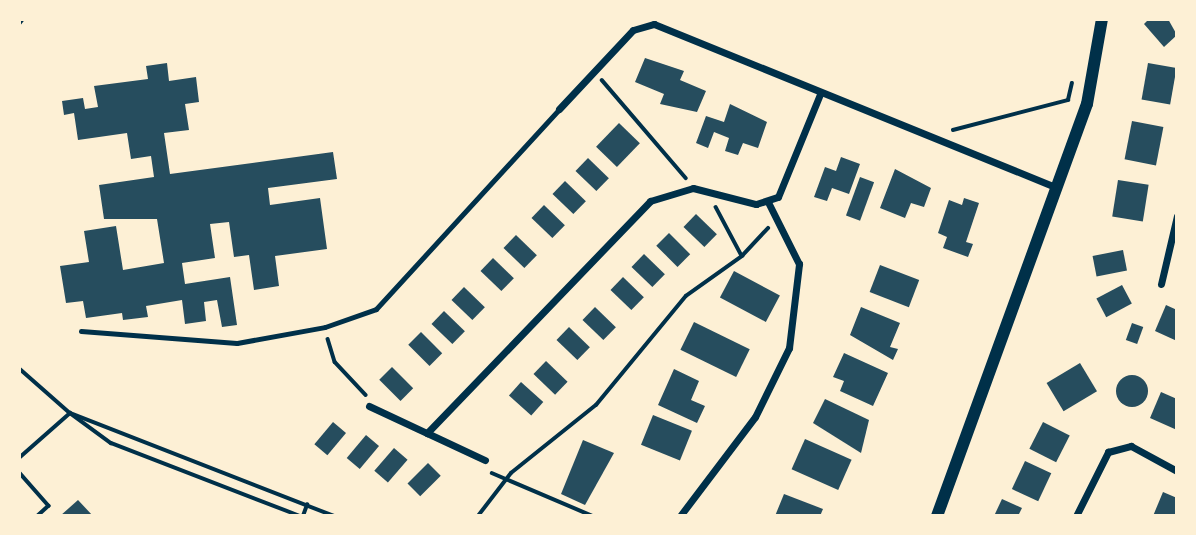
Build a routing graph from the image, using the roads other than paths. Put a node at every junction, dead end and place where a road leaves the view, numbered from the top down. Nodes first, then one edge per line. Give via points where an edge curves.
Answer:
1 (1102, 19) edge
2 (820, 94) junction
3 (559, 109) joint
4 (1056, 188) junction
5 (768, 202) junction
6 (1177, 216) edge
7 (1165, 265) junction
8 (1177, 267) edge
9 (1161, 284) dead end
10 (81, 331) dead end
11 (369, 406) dead end
12 (427, 433) junction
13 (485, 460) dead end
14 (1177, 471) edge
15 (680, 516) edge
16 (937, 516) edge
17 (1076, 516) edge

1 - 4 street via 1087,104
2 - 3 street via 646,24
2 - 4 street
2 - 5 street via 787,183
3 - 10 lane via 376,309 325,327 237,343
4 - 16 street
5 - 12 street via 693,188 634,212
5 - 15 street via 799,264 789,348 755,417
6 - 7 street
7 - 8 street
7 - 9 street
11 - 12 street
12 - 13 street
14 - 17 street via 1131,446 1108,452

